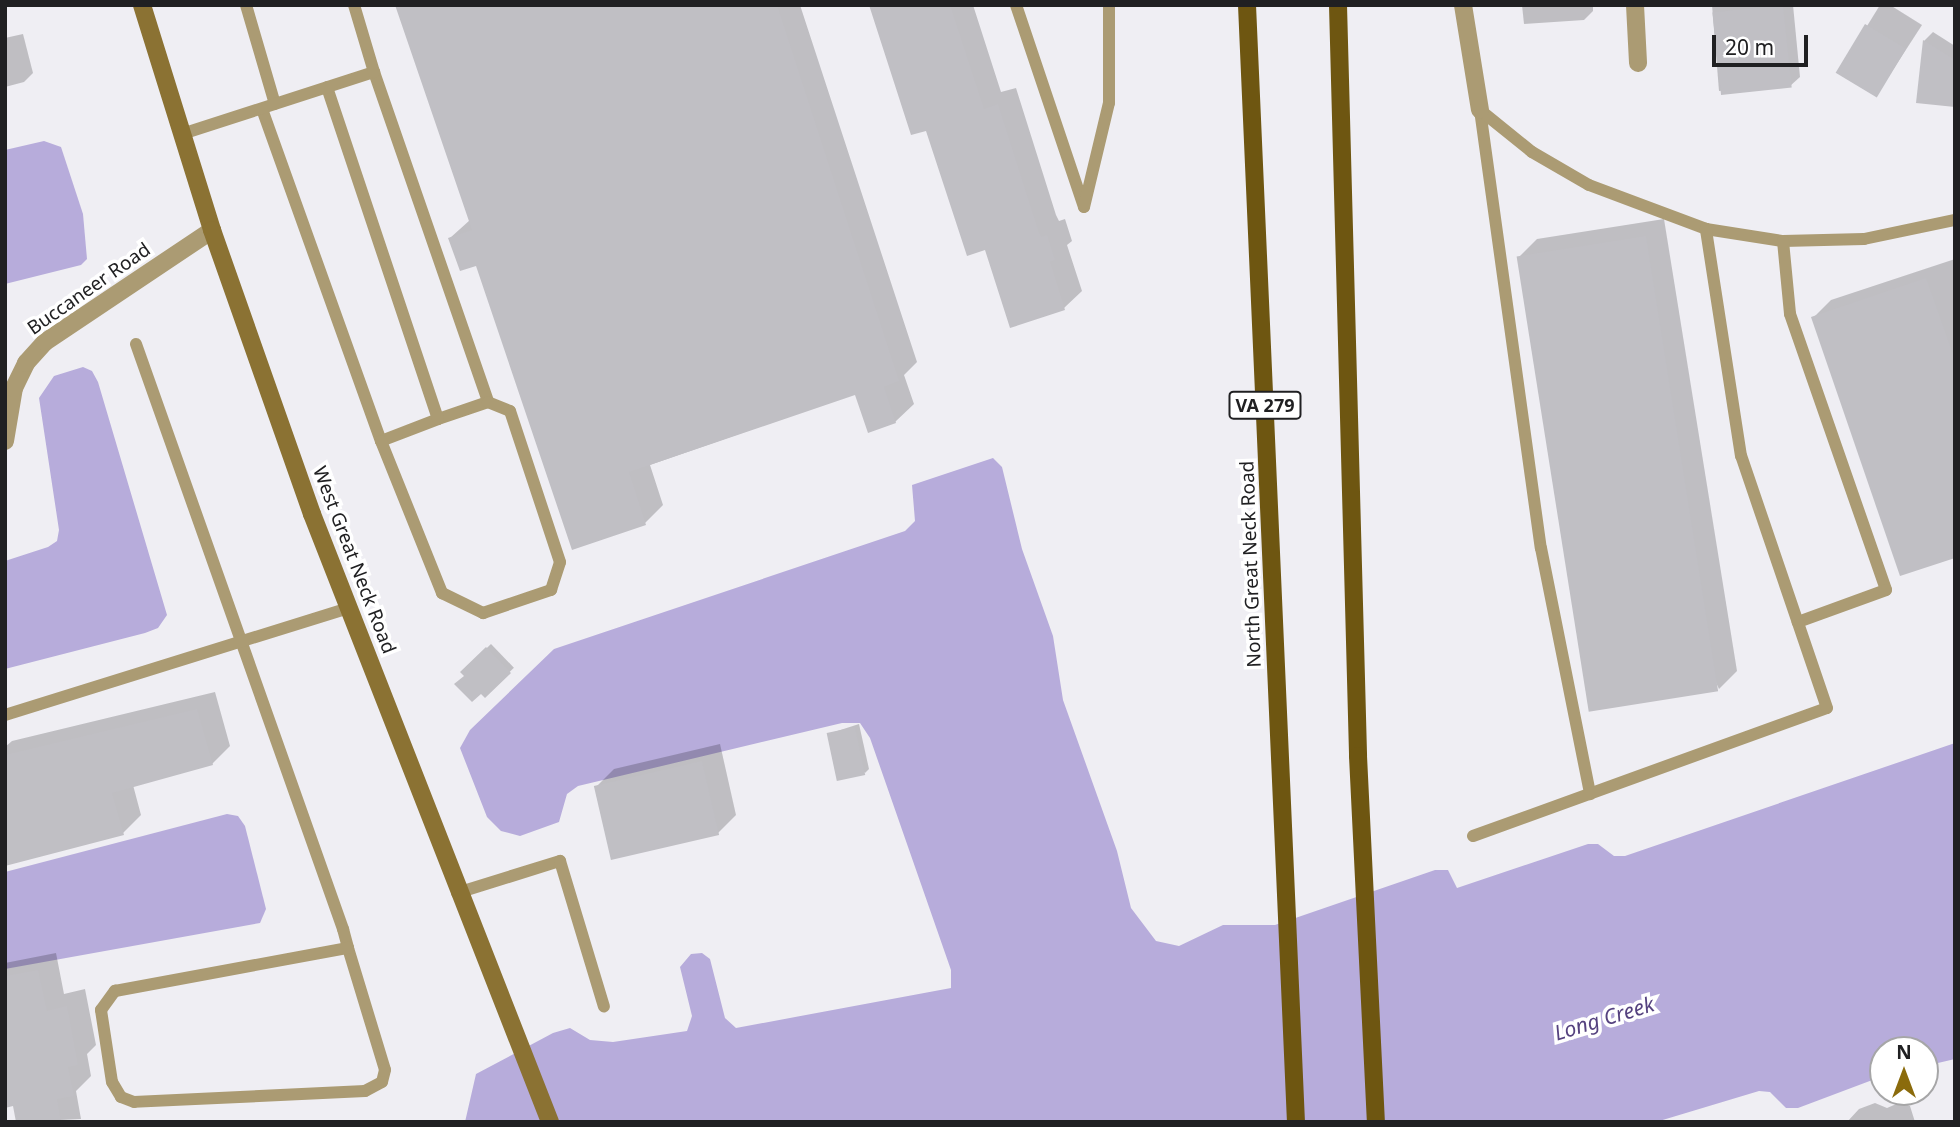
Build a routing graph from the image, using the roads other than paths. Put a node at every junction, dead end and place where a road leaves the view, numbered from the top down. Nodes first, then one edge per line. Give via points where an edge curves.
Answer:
1 (142, 5) edge
2 (246, 5) edge
3 (354, 5) edge
4 (1016, 5) edge
5 (1109, 5) edge
6 (1247, 5) edge
7 (1338, 5) edge
8 (1463, 5) edge
9 (1635, 5) edge
10 (1638, 64) dead end
11 (374, 72) junction
12 (327, 87) junction
13 (268, 106) junction
14 (1480, 110) junction
15 (182, 134) junction
16 (1955, 220) edge
17 (1706, 229) junction
18 (212, 230) junction
19 (1783, 241) junction
20 (136, 344) dead end
21 (488, 402) junction
22 (439, 419) junction
23 (5, 441) edge
24 (381, 442) junction
25 (349, 608) junction
26 (1798, 622) junction
27 (239, 642) junction
28 (5, 715) edge
29 (1590, 794) junction
30 (1473, 836) dead end
31 (457, 892) junction
32 (348, 948) junction
33 (604, 1007) dead end
34 (550, 1122) edge
35 (1296, 1122) edge
36 (1376, 1122) edge

1 - 15 street, West Great Neck Road
2 - 13 lane
3 - 11 lane
4 - 5 lane via 1084,207 1109,103
6 - 35 main road, North Great Neck Road / VA 279
7 - 36 main road via 1360,786
8 - 14 street
9 - 10 street
11 - 12 lane
11 - 21 lane
12 - 13 lane
12 - 22 lane
13 - 15 lane
13 - 24 lane
14 - 17 lane via 1532,152 1588,185
14 - 29 lane via 1541,548
15 - 18 street, West Great Neck Road
16 - 19 lane via 1864,239
17 - 19 lane
17 - 26 lane via 1741,456
18 - 23 street, Buccaneer Road via 45,342 26,363 14,388
18 - 25 street, West Great Neck Road
19 - 26 lane via 1790,314 1886,590
20 - 27 lane
21 - 22 lane
21 - 24 lane via 510,411 560,562 551,590 483,613 442,593
22 - 24 lane
25 - 27 lane
25 - 31 street, West Great Neck Road
26 - 29 lane via 1827,708
27 - 28 lane
27 - 32 lane
29 - 30 lane
31 - 33 lane via 560,861
31 - 34 street, West Great Neck Road
32 - 32 lane via 385,1070 375,1088 134,1102 121,1097 112,1082 101,1010 115,991

